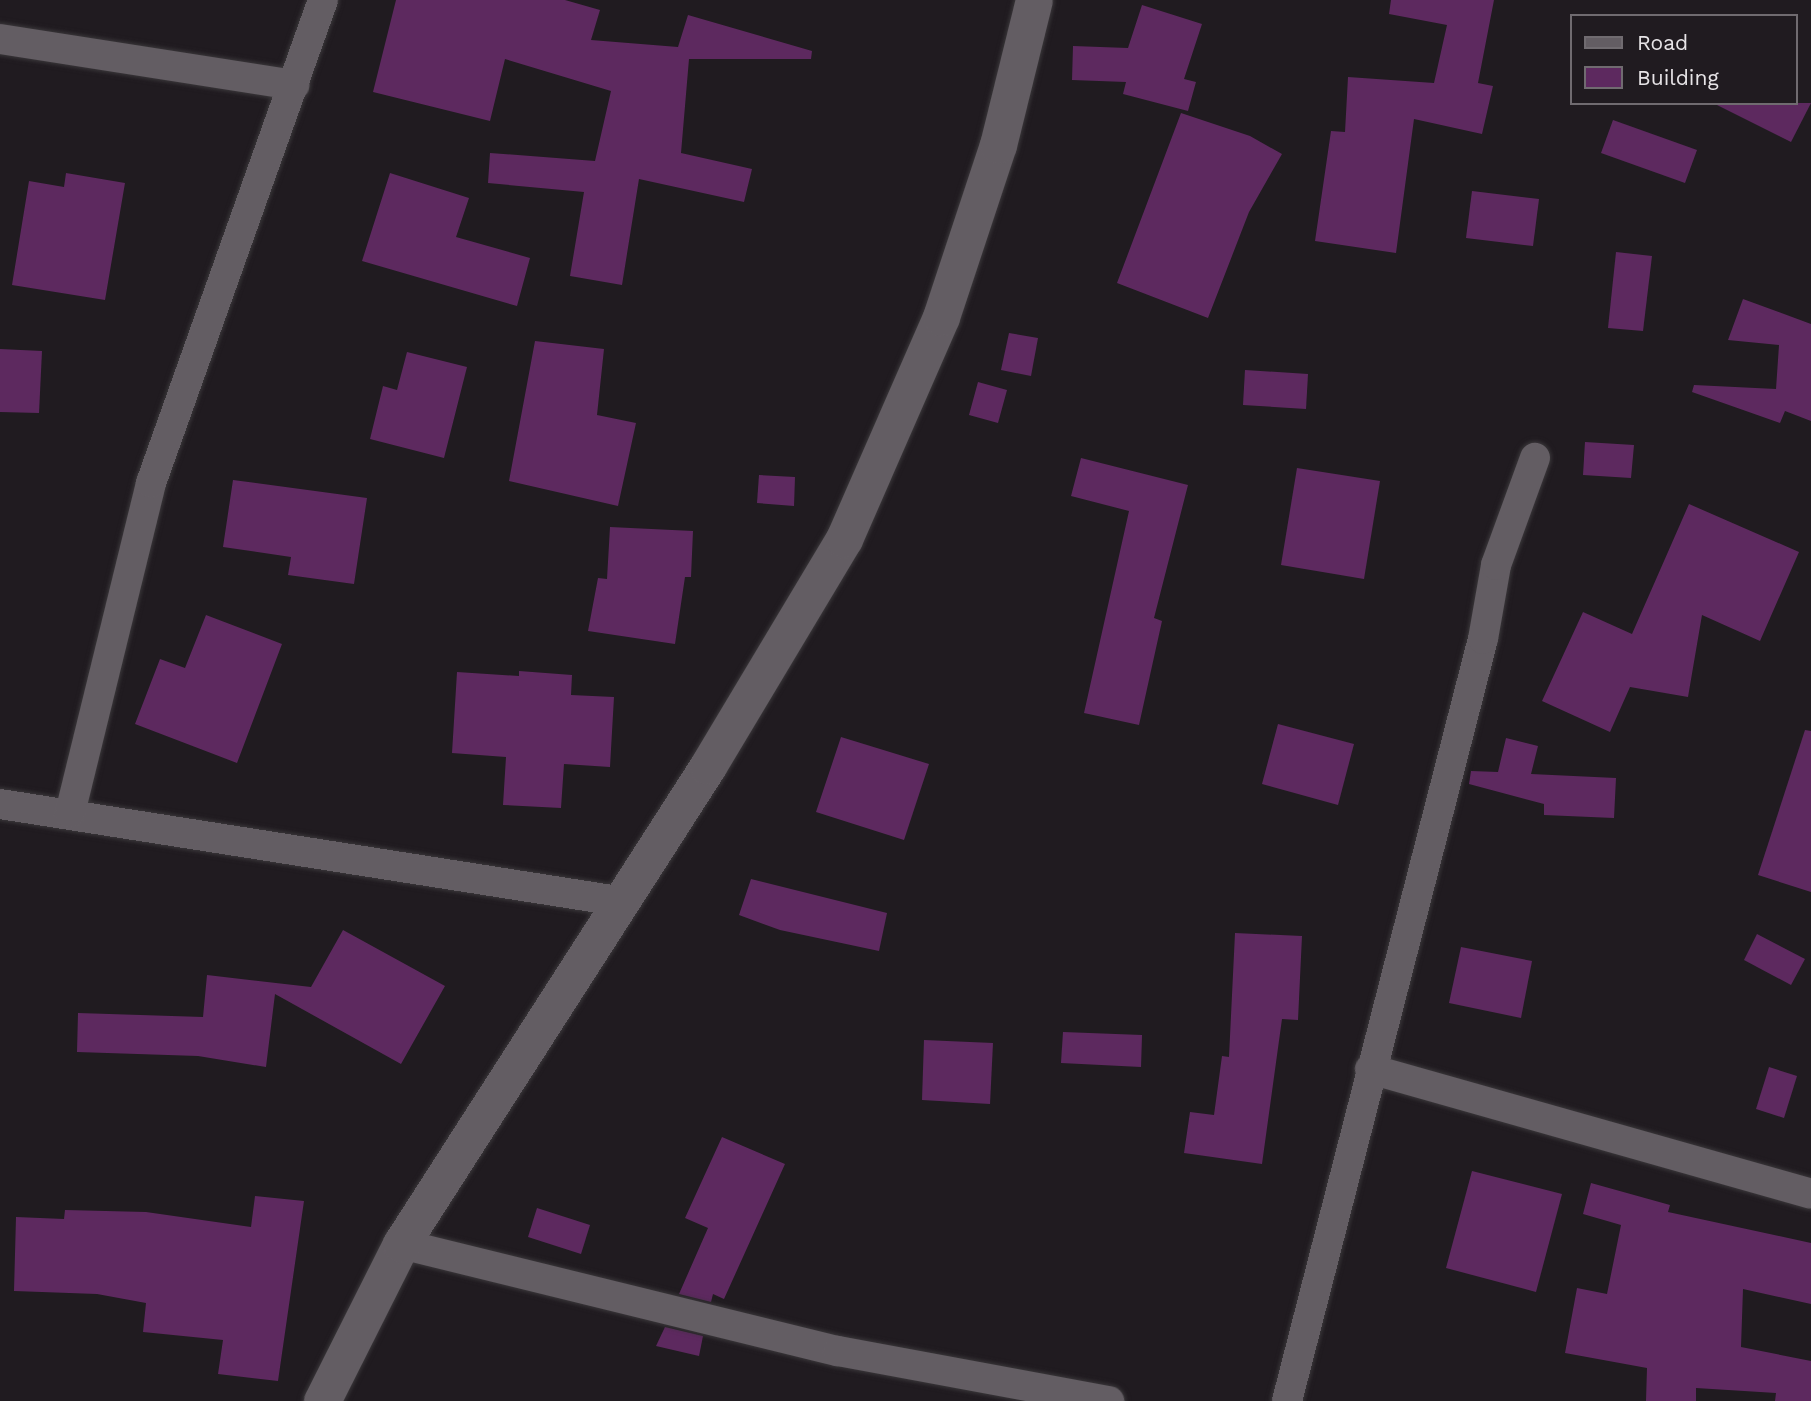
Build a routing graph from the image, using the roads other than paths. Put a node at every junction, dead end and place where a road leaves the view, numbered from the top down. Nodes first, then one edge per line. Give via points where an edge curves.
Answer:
1 (323, 0) edge
2 (1034, 0) edge
3 (0, 39) edge
4 (294, 85) junction
5 (1535, 458) dead end
6 (0, 804) edge
7 (70, 813) junction
8 (618, 901) junction
9 (1370, 1069) junction
10 (1811, 1194) edge
11 (401, 1244) junction
12 (322, 1401) edge
13 (1109, 1401) edge
14 (1287, 1401) edge

1 - 4 street
2 - 8 street via 998,145 941,317 844,539 708,765
3 - 4 street
4 - 7 street via 151,483
5 - 9 street via 1496,565 1483,639
6 - 7 street
7 - 8 street
8 - 11 street
9 - 10 street
9 - 14 street
11 - 12 street
11 - 13 street via 838,1351

